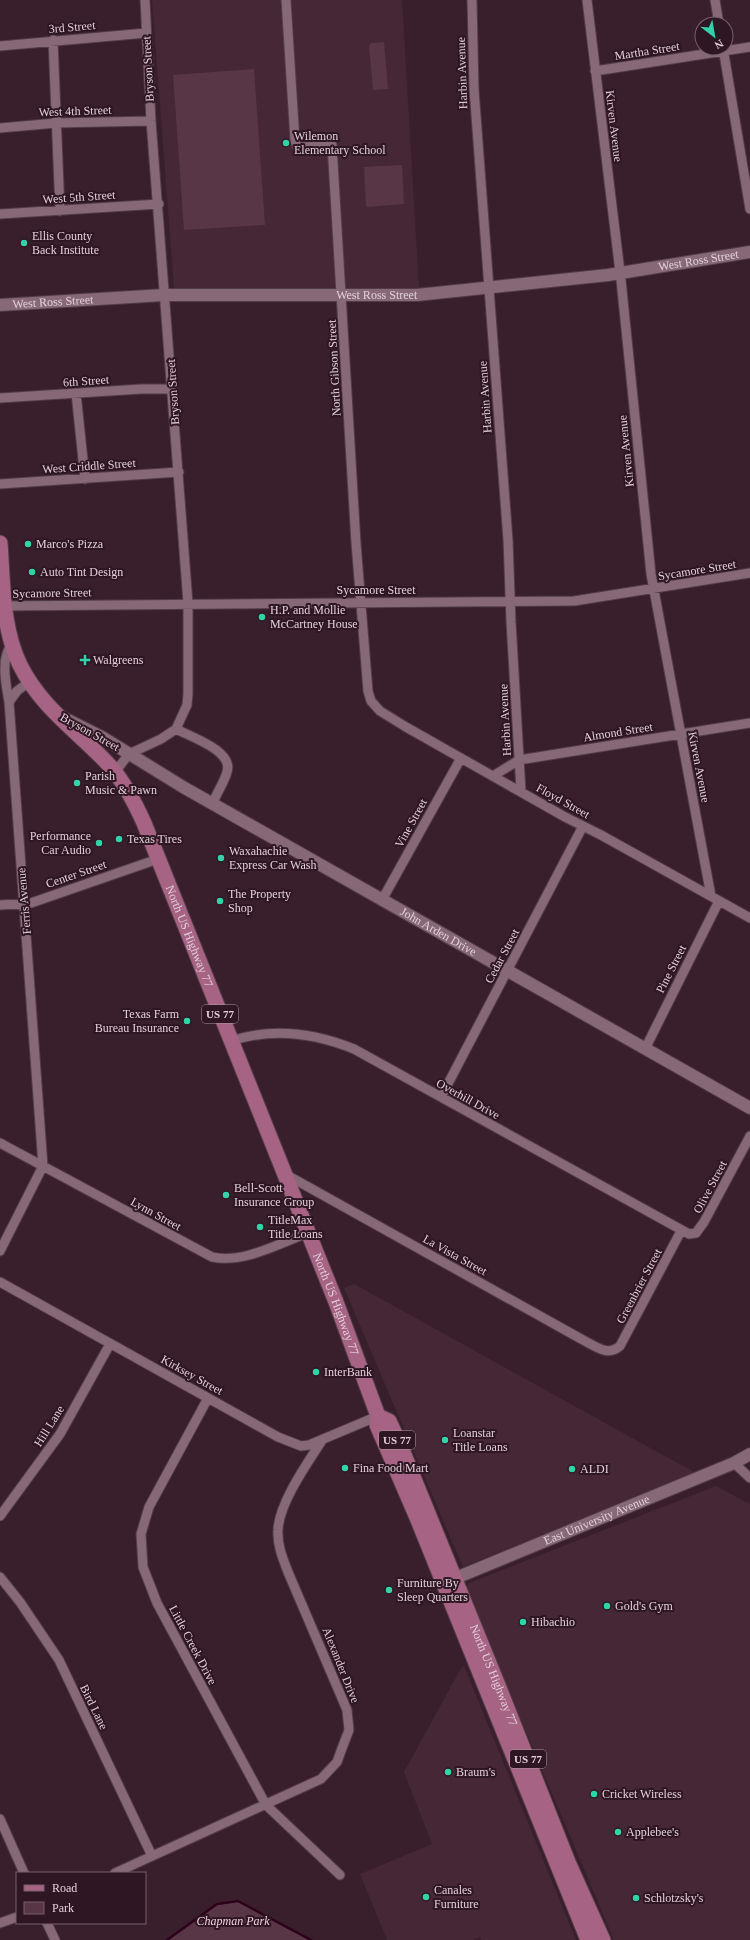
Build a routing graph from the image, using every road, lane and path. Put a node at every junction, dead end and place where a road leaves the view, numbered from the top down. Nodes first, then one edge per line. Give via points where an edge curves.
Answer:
1 (145, 0) edge
2 (286, 0) edge
3 (472, 0) edge
4 (587, 0) edge
5 (715, 0) edge
6 (718, 16) edge
7 (146, 33) junction
8 (53, 40) junction
9 (0, 46) edge
10 (750, 47) edge
11 (734, 49) edge
12 (694, 55) edge
13 (724, 56) edge
14 (595, 71) junction
15 (151, 121) junction
16 (56, 123) junction
17 (0, 128) edge
18 (158, 204) junction
19 (750, 209) edge
20 (60, 211) junction
21 (0, 214) edge
22 (750, 252) edge
23 (620, 273) junction
24 (488, 288) junction
25 (164, 294) junction
26 (342, 295) junction
27 (0, 305) edge
28 (173, 389) junction
29 (76, 394) junction
30 (0, 398) edge
31 (179, 472) junction
32 (85, 479) junction
33 (0, 484) edge
34 (0, 542) edge
35 (750, 574) edge
36 (654, 589) junction
37 (510, 601) junction
38 (361, 602) junction
39 (188, 603) junction
40 (3, 606) edge
41 (12, 644) junction
42 (29, 682) junction
43 (370, 699) joint
44 (9, 702) junction
45 (52, 711) junction
46 (750, 723) edge
47 (176, 729) junction
48 (680, 734) junction
49 (129, 754) junction
50 (461, 758) junction
51 (519, 760) junction
52 (115, 772) junction
53 (493, 776) junction
54 (521, 791) junction
55 (213, 804) junction
56 (583, 826) junction
57 (158, 859) junction
58 (715, 899) junction
59 (382, 900) junction
60 (24, 904) junction
61 (0, 905) edge
62 (750, 918) edge
63 (508, 970) junction
64 (231, 1041) junction
65 (645, 1049) junction
66 (442, 1097) junction
67 (750, 1108) edge
68 (750, 1136) edge
69 (0, 1143) edge
70 (44, 1166) junction
71 (285, 1174) junction
72 (681, 1231) junction
73 (308, 1232) junction
74 (0, 1251) edge
75 (0, 1282) edge
76 (110, 1344) junction
77 (616, 1350) joint
78 (208, 1398) junction
79 (378, 1416) junction
80 (323, 1439) junction
81 (750, 1454) edge
82 (734, 1463) junction
83 (750, 1478) edge
84 (0, 1516) edge
85 (0, 1577) edge
86 (449, 1581) junction
87 (266, 1805) junction
88 (0, 1819) edge
89 (152, 1856) junction
90 (24, 1872) edge
91 (117, 1872) edge
92 (340, 1875) dead end
93 (16, 1917) edge
94 (0, 1923) edge
95 (47, 1924) edge
96 (55, 1940) edge
97 (588, 1940) edge
98 (603, 1940) edge

1 - 7 street, Bryson Street
2 - 26 street, North Gibson Street via 295,141 297,146 301,147 332,145
3 - 24 street, Harbin Avenue via 474,89
4 - 14 street, Kirven Avenue
5 - 6 street
7 - 8 street, 3rd Street
7 - 15 street, Bryson Street
8 - 9 street, 3rd Street
8 - 16 street
10 - 11 street, Martha Street
12 - 14 street, Martha Street
13 - 19 street
14 - 23 street, Kirven Avenue
15 - 16 street, West 4th Street
15 - 18 street, Bryson Street
16 - 17 street, West 4th Street
16 - 20 street
18 - 20 street, West 5th Street
18 - 25 street, Bryson Street
20 - 21 street, West 5th Street
22 - 23 street, West Ross Street
23 - 24 street, West Ross Street
23 - 36 street, Kirven Avenue
24 - 26 street, West Ross Street via 417,295
24 - 37 street, Harbin Avenue via 508,540
25 - 26 street, West Ross Street
25 - 27 street, West Ross Street
25 - 28 street, Bryson Street
26 - 38 street, North Gibson Street
28 - 29 street, 6th Street
28 - 31 street, Bryson Street
29 - 30 street, 6th Street
29 - 32 street
31 - 32 street, West Criddle Street
31 - 39 street, Bryson Street
32 - 33 street, West Criddle Street
34 - 40 main road, US 77
35 - 36 street, Sycamore Street
36 - 37 street, Sycamore Street via 574,601
36 - 48 street, Kirven Avenue
37 - 38 street, Sycamore Street
37 - 51 street, Harbin Avenue
38 - 39 street, Sycamore Street
38 - 43 street, North Gibson Street
39 - 40 street, Sycamore Street
39 - 47 street, Bryson Street via 187,705
40 - 41 main road, US 77
41 - 42 main road, North US Highway 77 / US 77
41 - 44 street, Ferris Avenue via 5,656
42 - 44 street via 17,691
42 - 45 main road, North US Highway 77 / US 77
43 - 50 street, Floyd Street via 380,711
44 - 60 street, Ferris Avenue
45 - 49 street, Bryson Street
45 - 52 main road, North US Highway 77 / US 77
46 - 48 street, Almond Street
47 - 49 street, Bryson Street
47 - 55 street via 220,751 227,760 227,772
48 - 51 street, Almond Street
48 - 58 street, Kirven Avenue
49 - 52 street, Bryson Street
49 - 55 street, John Arden Drive
50 - 53 street, Floyd Street
50 - 59 street, Vine Street
51 - 53 street, Almond Street
51 - 54 street, Harbin Avenue
52 - 57 main road, North US Highway 77 / US 77 via 135,804
53 - 54 street, Floyd Street
54 - 56 street, Floyd Street
55 - 59 street, John Arden Drive
56 - 58 street, Floyd Street
56 - 63 street, Cedar Street
57 - 60 street, Center Street
57 - 64 main road, North US Highway 77 / US 77
58 - 62 street, Floyd Street
58 - 65 street, Pine Street
59 - 63 street, John Arden Drive
60 - 61 street, Center Street
60 - 70 street, Ferris Avenue
63 - 65 street, John Arden Drive
63 - 66 street, Cedar Street
64 - 66 street, Overhill Drive via 271,1032 290,1032 320,1038 354,1049
64 - 71 main road, North US Highway 77 / US 77
65 - 67 street, John Arden Drive
66 - 72 street, Overhill Drive
68 - 72 street, Olive Street via 704,1222 693,1234
69 - 70 street, Lynn Street
70 - 73 street, Lynn Street via 220,1259 240,1257
70 - 74 street
71 - 73 main road, North US Highway 77 / US 77
71 - 77 street, La Vista Street via 602,1350
72 - 77 street, Greenbrier Street
73 - 79 main road, North US Highway 77 / US 77
75 - 76 street, Kirksey Street
76 - 78 street, Kirksey Street
76 - 84 street, Hill Lane via 60,1434
78 - 80 street, Kirksey Street via 295,1444 308,1445
78 - 87 street, Little Creek Drive via 149,1507 141,1534 141,1553 143,1567 156,1603
79 - 80 street, Kirksey Street
79 - 86 main road, North US Highway 77 / US 77 via 389,1421
80 - 87 street, Alexander Drive via 300,1475 279,1520 278,1532 280,1549 288,1572 347,1710 349,1730 337,1762 321,1779
81 - 82 street, East University Avenue
82 - 83 street
82 - 86 street, East University Avenue
85 - 89 street, Bird Lane via 59,1660
86 - 97 main road, North US Highway 77 / US 77
86 - 98 main road, North US Highway 77 / US 77 via 510,1713 568,1862
87 - 89 street, Alexander Drive
87 - 92 street, Little Creek Drive
88 - 90 street
89 - 91 street, Alexander Drive
93 - 94 street
95 - 96 street

